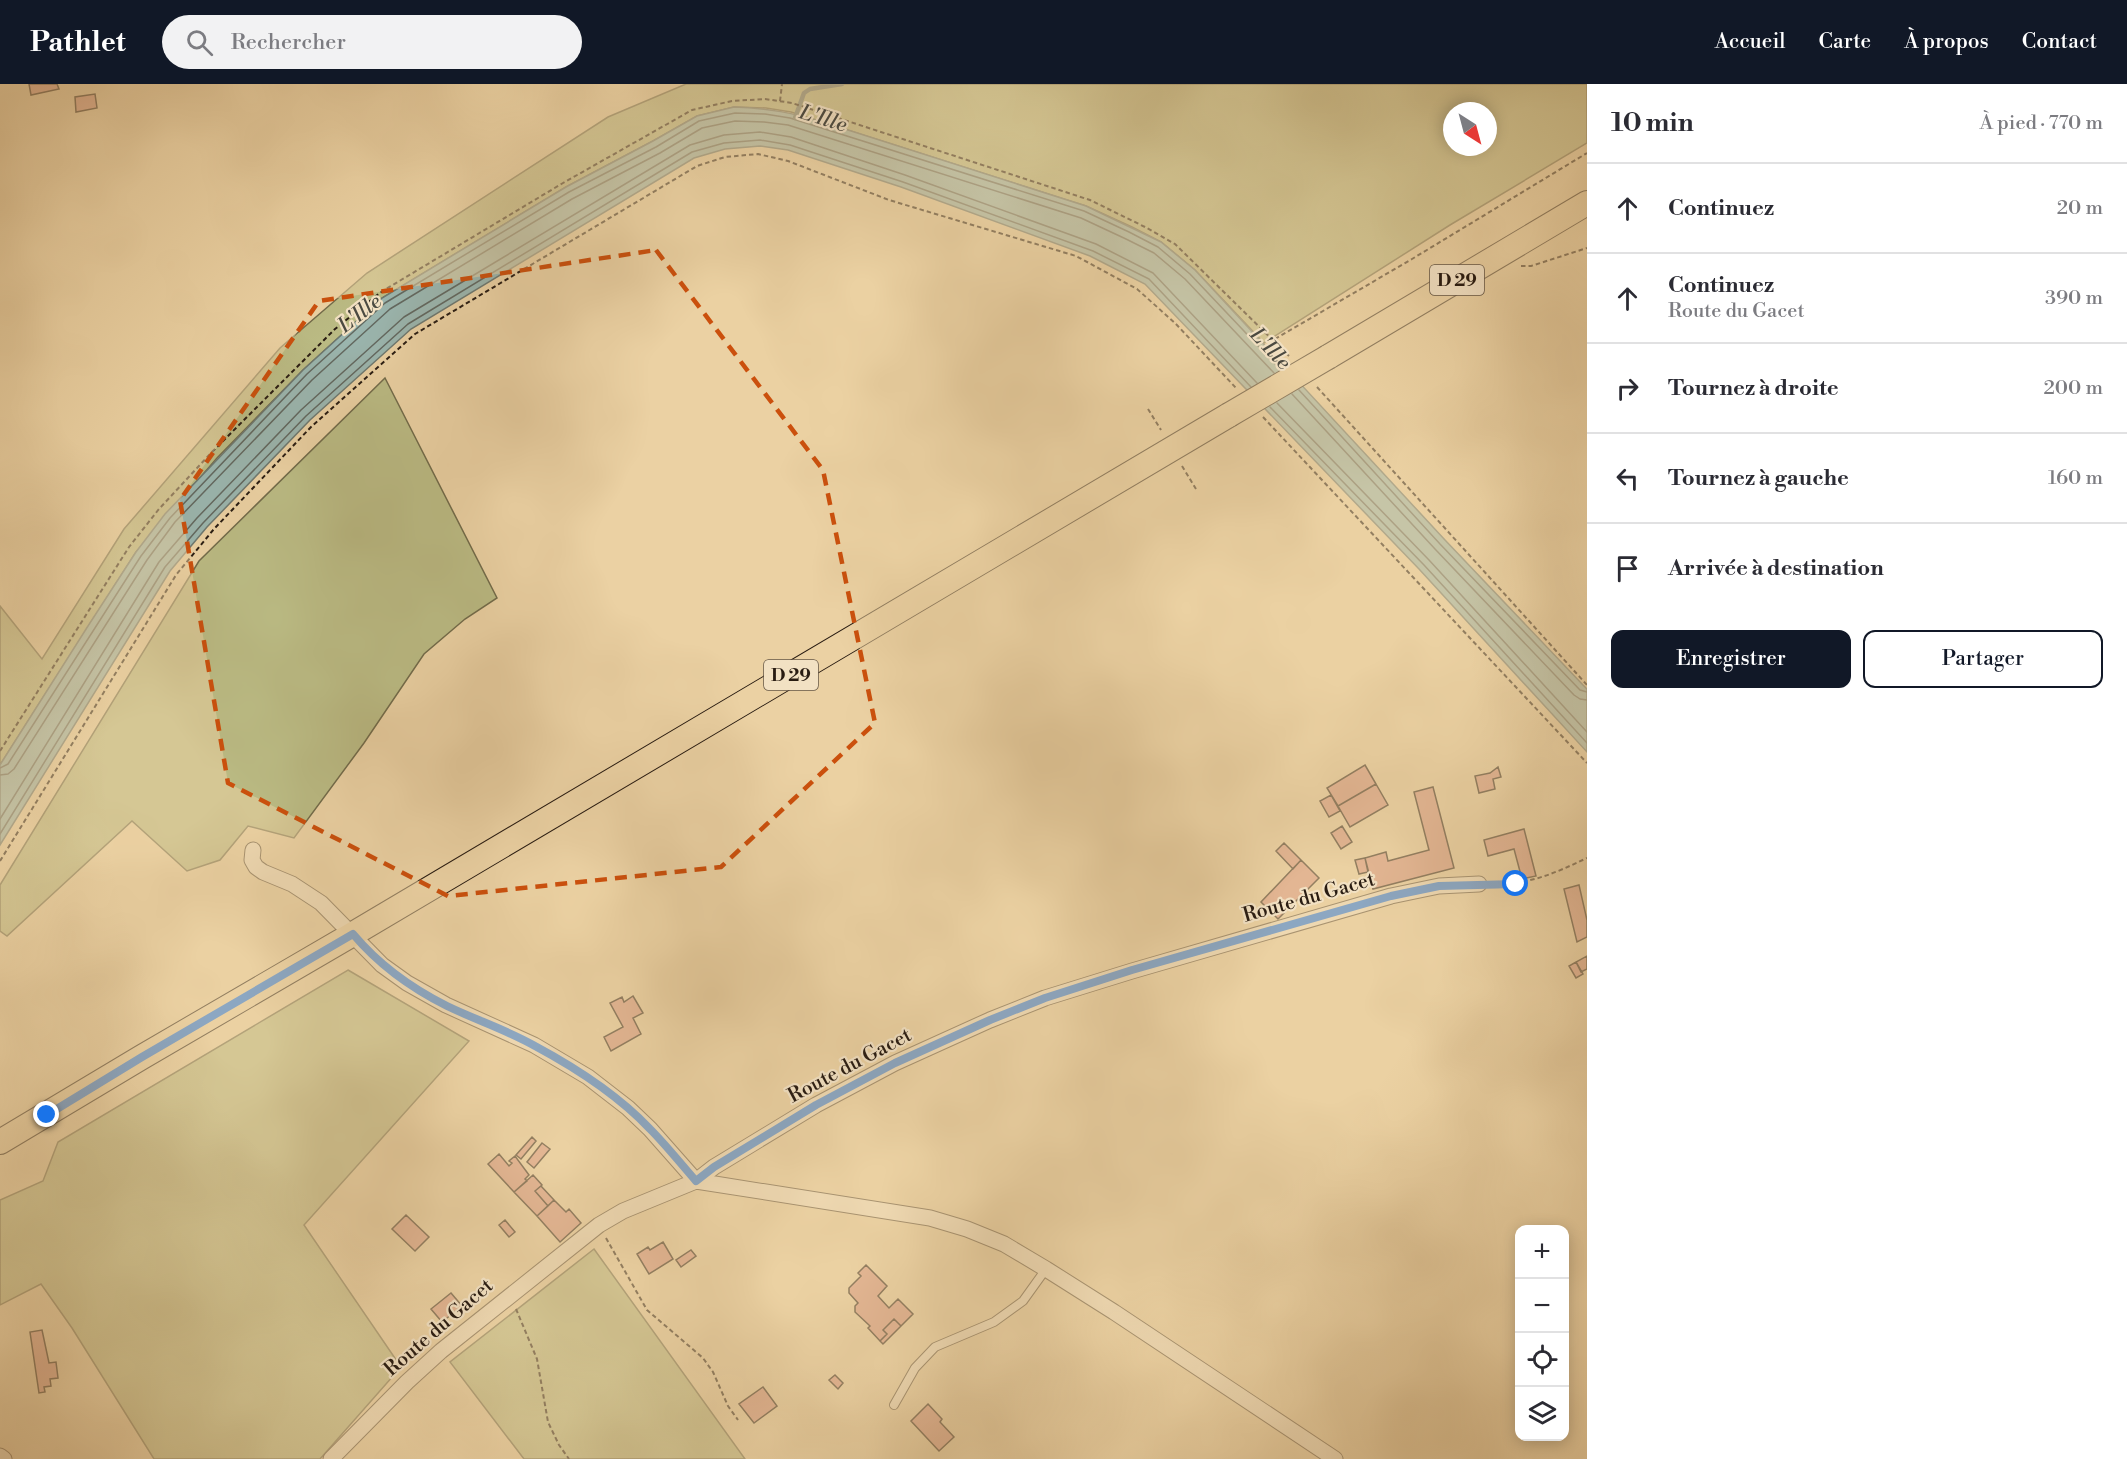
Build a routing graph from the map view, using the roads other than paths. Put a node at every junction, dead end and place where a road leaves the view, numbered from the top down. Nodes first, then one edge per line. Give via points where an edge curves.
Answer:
1 (1587, 203) edge
2 (253, 850) dead end
3 (1479, 884) road end
4 (353, 934) junction
5 (0, 1142) edge
6 (696, 1181) junction
7 (1046, 1269) junction
8 (894, 1405) dead end
9 (0, 1456) edge
10 (4, 1459) edge
11 (331, 1459) edge
12 (1335, 1459) edge

1 - 4 main road, D 29, bridge
2 - 4 street via 256,867 321,903
3 - 6 street, Route du Gacet via 1439,886 1360,904 1045,998 895,1063 816,1105
4 - 5 main road, D 29
4 - 6 street via 382,965 407,983 534,1045 588,1077 650,1129
6 - 7 street via 930,1218 1004,1244
6 - 11 street, Route du Gacet via 599,1225 441,1351
7 - 8 lane via 1023,1301 994,1322 935,1347 915,1368
7 - 12 street
9 - 10 street

